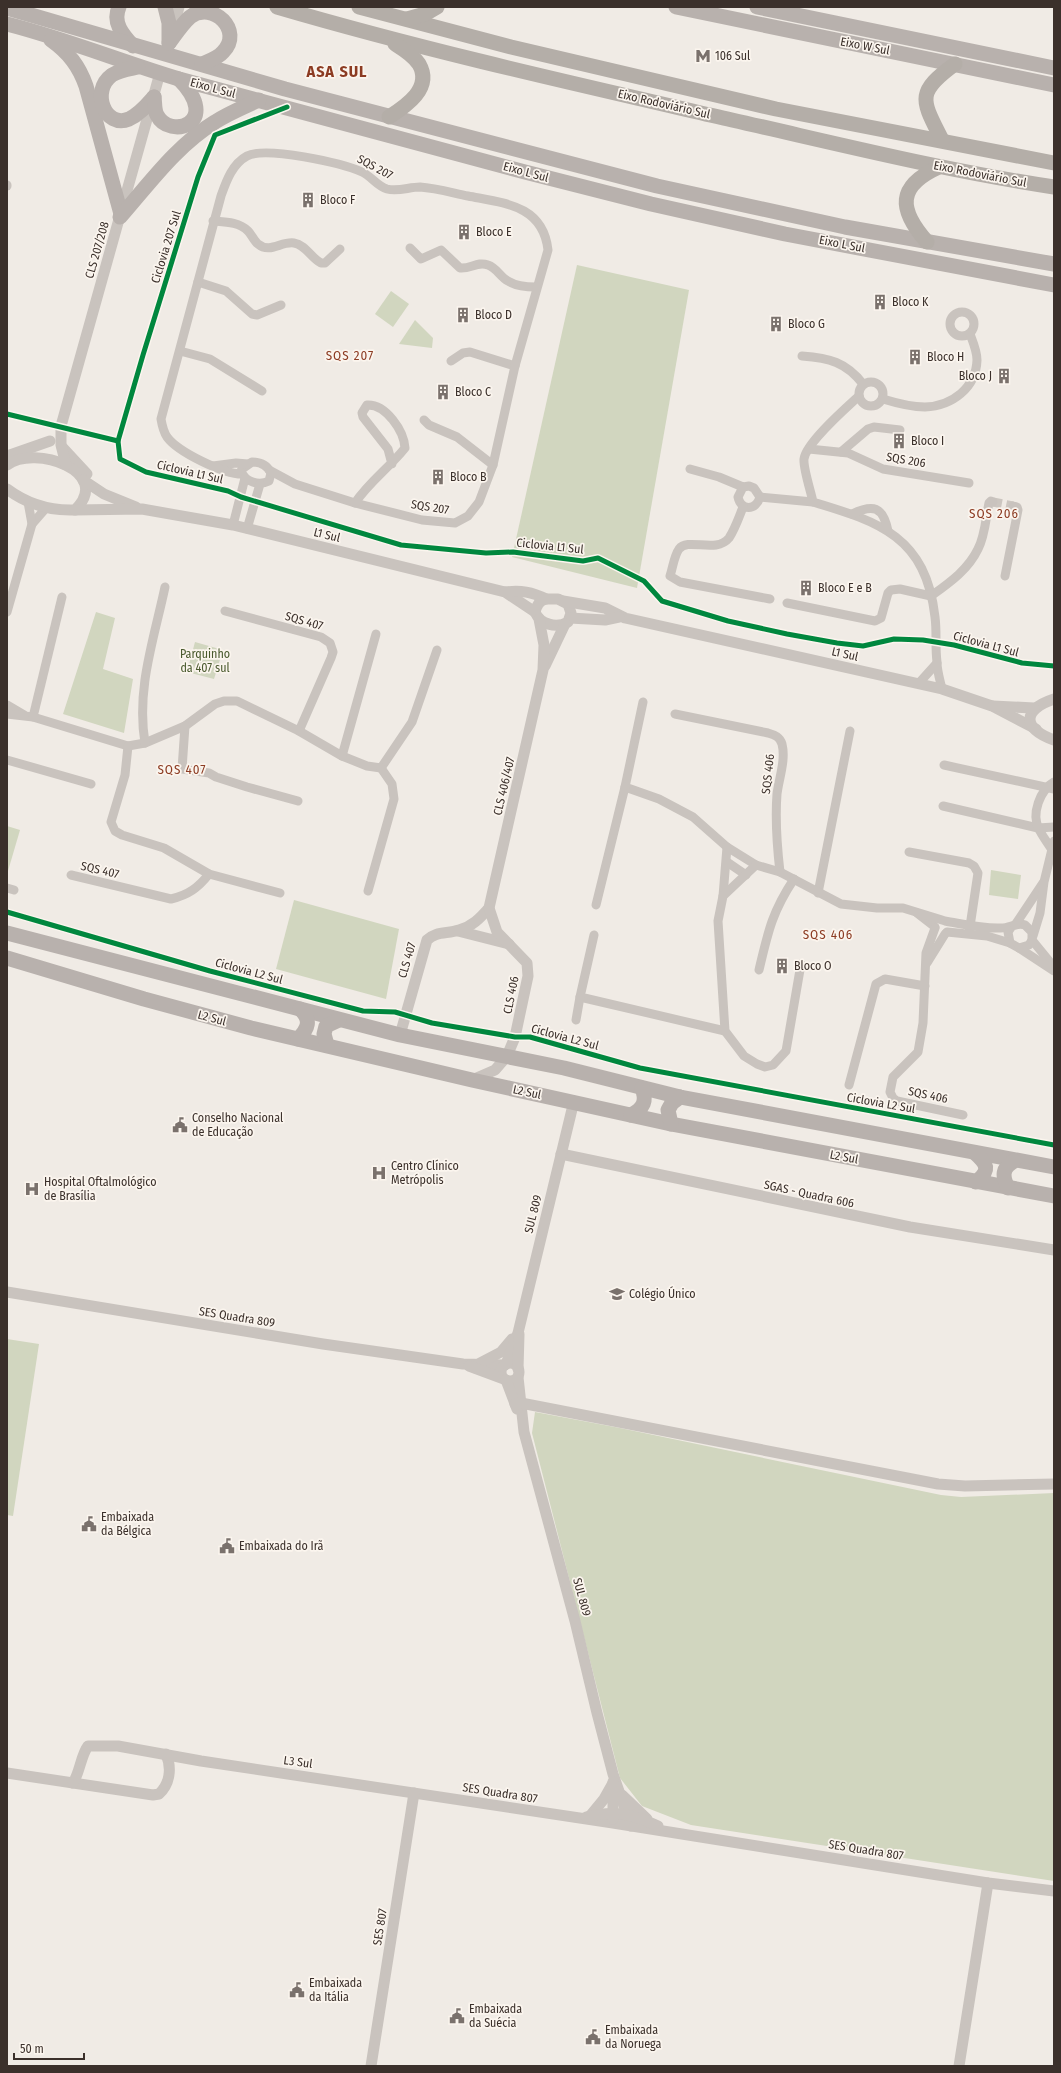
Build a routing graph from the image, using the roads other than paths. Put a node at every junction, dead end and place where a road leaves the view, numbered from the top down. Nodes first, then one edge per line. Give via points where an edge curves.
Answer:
1 (119, 7) edge
2 (165, 7) edge
3 (179, 7) edge
4 (277, 7) edge
5 (359, 7) edge
6 (437, 7) edge
7 (676, 7) edge
8 (757, 7) edge
9 (7, 8) edge
10 (406, 19) junction
11 (7, 24) edge
12 (41, 33) junction
13 (386, 38) junction
14 (133, 46) junction
15 (168, 46) junction
16 (202, 64) junction
17 (955, 64) junction
18 (138, 67) junction
19 (1054, 68) edge
20 (180, 79) junction
21 (158, 80) dead end
22 (1054, 85) edge
23 (154, 97) junction
24 (259, 100) junction
25 (389, 117) junction
26 (942, 140) junction
27 (1054, 162) edge
28 (939, 167) junction
29 (1051, 188) edge
30 (120, 216) junction
31 (213, 221) junction
32 (927, 242) junction
33 (410, 248) dead end
34 (340, 249) dead end
35 (1054, 264) edge
36 (1030, 280) junction
37 (198, 282) junction
38 (1054, 285) edge
39 (536, 287) junction
40 (1054, 294) edge
41 (281, 305) dead end
42 (970, 334) dead end
43 (180, 351) junction
44 (802, 356) dead end
45 (451, 361) dead end
46 (515, 366) junction
47 (863, 384) junction
48 (262, 391) dead end
49 (858, 396) junction
50 (883, 399) junction
51 (424, 420) dead end
52 (61, 426) junction
53 (900, 430) dead end
54 (50, 441) junction
55 (61, 445) junction
56 (405, 448) junction
57 (388, 449) junction
58 (808, 449) junction
59 (841, 452) junction
60 (38, 458) junction
61 (9, 460) edge
62 (248, 464) junction
63 (392, 464) junction
64 (66, 465) junction
65 (493, 465) junction
66 (213, 466) junction
67 (690, 469) dead end
68 (269, 470) junction
69 (244, 476) junction
70 (83, 480) junction
71 (265, 482) junction
72 (969, 483) dead end
73 (295, 484) junction
74 (743, 487) junction
75 (7, 489) edge
76 (104, 494) junction
77 (760, 497) junction
78 (28, 502) junction
79 (813, 502) junction
80 (993, 502) dead end
81 (355, 503) junction
82 (1013, 506) dead end
83 (743, 507) junction
84 (46, 508) junction
85 (75, 510) junction
86 (142, 510) junction
87 (852, 514) junction
88 (32, 524) junction
89 (233, 525) junction
90 (248, 529) junction
91 (888, 531) junction
92 (1005, 576) dead end
93 (165, 587) dead end
94 (505, 592) junction
95 (931, 596) junction
96 (62, 597) dead end
97 (546, 599) junction
98 (770, 599) dead end
99 (563, 601) junction
100 (787, 604) dead end
101 (225, 611) dead end
102 (7, 612) edge
103 (537, 615) junction
104 (619, 617) junction
105 (567, 621) junction
106 (376, 634) dead end
107 (437, 650) dead end
108 (936, 663) junction
109 (543, 670) junction
110 (919, 683) junction
111 (942, 689) junction
112 (1054, 699) edge
113 (644, 702) dead end
114 (7, 705) edge
115 (992, 706) junction
116 (1034, 708) junction
117 (7, 714) edge
118 (675, 714) dead end
119 (29, 716) junction
120 (185, 726) junction
121 (1036, 729) junction
122 (300, 731) junction
123 (850, 731) dead end
124 (1054, 740) edge
125 (145, 743) junction
126 (128, 746) junction
127 (342, 756) junction
128 (7, 760) edge
129 (944, 765) dead end
130 (381, 768) junction
131 (91, 784) dead end
132 (1052, 786) edge
133 (625, 787) junction
134 (298, 801) dead end
135 (943, 806) dead end
136 (1054, 827) edge
137 (1038, 828) junction
138 (1053, 845) edge
139 (727, 847) junction
140 (909, 852) dead end
141 (727, 862) junction
142 (756, 865) junction
143 (780, 872) junction
144 (209, 874) junction
145 (71, 875) dead end
146 (746, 875) junction
147 (794, 879) junction
148 (1044, 882) junction
149 (368, 891) dead end
150 (280, 893) dead end
151 (818, 893) junction
152 (723, 896) junction
153 (596, 905) dead end
154 (489, 908) junction
155 (916, 912) junction
156 (944, 920) junction
157 (1014, 926) junction
158 (935, 928) junction
159 (970, 929) junction
160 (458, 931) junction
161 (946, 933) junction
162 (8, 934) edge
163 (594, 935) dead end
164 (1033, 938) junction
165 (1010, 943) junction
166 (509, 944) junction
167 (1019, 948) junction
168 (7, 958) edge
169 (801, 964) dead end
170 (927, 964) junction
171 (1054, 967) edge
172 (760, 970) dead end
173 (1054, 971) edge
174 (925, 986) junction
175 (580, 997) junction
176 (300, 1009) junction
177 (339, 1020) junction
178 (576, 1020) dead end
179 (725, 1031) junction
180 (400, 1035) junction
181 (298, 1039) junction
182 (327, 1045) junction
183 (507, 1056) junction
184 (472, 1080) junction
185 (849, 1085) dead end
186 (642, 1088) junction
187 (680, 1097) junction
188 (574, 1101) junction
189 (962, 1114) dead end
190 (631, 1115) junction
191 (671, 1124) junction
192 (975, 1152) junction
193 (561, 1154) junction
194 (1014, 1161) junction
195 (1054, 1167) edge
196 (976, 1182) junction
197 (1008, 1188) junction
198 (1054, 1196) edge
199 (1054, 1250) edge
200 (7, 1292) edge
201 (518, 1333) junction
202 (479, 1363) junction
203 (463, 1364) junction
204 (505, 1365) junction
205 (518, 1373) junction
206 (505, 1379) junction
207 (518, 1404) junction
208 (1054, 1484) edge
209 (171, 1758) junction
210 (7, 1773) edge
211 (613, 1778) junction
212 (77, 1784) junction
213 (414, 1793) junction
214 (620, 1793) junction
215 (627, 1814) junction
216 (586, 1817) junction
217 (613, 1818) junction
218 (656, 1825) junction
219 (631, 1826) junction
220 (673, 1833) junction
221 (988, 1883) junction
222 (1054, 1891) edge
223 (371, 2066) edge
224 (959, 2066) edge

1 - 14 main road via 117,20 120,32
2 - 15 main road via 169,23
3 - 15 street
4 - 13 highway, Eixo Rodoviário Sul
5 - 10 highway, Eixo Rodoviário Sul
6 - 10 highway
7 - 17 main road, Eixo W Sul
8 - 19 main road, Eixo W Sul
9 - 14 main road, Eixo L Sul
10 - 26 highway, Eixo Rodoviário Sul via 511,47 776,109
11 - 12 main road, Eixo L Sul
12 - 18 main road, Eixo L Sul
12 - 30 main road via 65,50 81,73
13 - 25 highway via 411,55 419,64 422,76 415,97
13 - 28 highway, Eixo Rodoviário Sul via 599,90
14 - 16 main road, Eixo L Sul
15 - 16 main road via 190,16 209,11 216,13 227,25 230,36 228,45 216,58
16 - 25 main road, Eixo L Sul
17 - 22 main road, Eixo W Sul
17 - 26 highway via 937,77 926,90 926,108
18 - 20 main road, Eixo L Sul
18 - 23 main road via 122,70 106,81 101,90 101,103 108,114 116,119 127,120 138,114
20 - 23 main road via 190,90 197,107 195,117 188,124 170,127 162,123 156,114
20 - 24 main road, Eixo L Sul
21 - 23 street, CLS 207/208
23 - 30 street, CLS 207/208
24 - 30 main road via 214,122 195,137 175,155
24 - 36 main road, Eixo L Sul via 651,204 785,234
25 - 32 main road, Eixo L Sul via 657,186 838,226
26 - 27 highway, Eixo Rodoviário Sul
28 - 29 highway, Eixo Rodoviário Sul
28 - 32 highway via 915,181 907,200 911,221
30 - 52 street, CLS 207/208
31 - 34 street via 242,226 258,244 265,247 298,244 321,263 325,263
31 - 37 street, SQS 207
31 - 39 street, SQS 207 via 228,178 235,166 247,156 266,151 335,163 364,173 387,189 422,188 442,191 508,204 530,214 546,235 548,250
32 - 35 main road, Eixo L Sul
33 - 39 street via 421,259 441,250 460,268 478,263 488,265 507,281
36 - 38 main road, Eixo L Sul
36 - 40 main road
37 - 41 street via 226,291 252,314 257,315
37 - 43 street, SQS 207
39 - 46 street, SQS 207
42 - 50 street via 977,360 973,379 961,394 937,405 925,407
43 - 48 street via 210,359
43 - 66 street, SQS 207 via 162,413 163,430 182,450
44 - 47 street via 837,362 855,374
45 - 46 street via 463,353 470,352
46 - 65 street, SQS 207
47 - 49 street
47 - 50 street via 869,382 881,386
49 - 50 street via 866,406 879,404
49 - 58 street
51 - 65 street via 429,425 452,434
52 - 54 street, CLS 207/208
52 - 55 street, CLS 207/208
53 - 59 street via 874,427 868,429
54 - 60 street, CLS 207/208
54 - 61 street
55 - 64 street, CLS 207/208
55 - 76 street
56 - 57 street
56 - 57 street via 400,431 393,420 378,408 367,405 362,413 363,417
56 - 63 street
57 - 63 street
58 - 59 street, SQS 206
58 - 79 street via 804,459
59 - 72 street, SQS 206 via 883,469
60 - 61 street
60 - 64 street
62 - 66 street
62 - 68 street, SQS 207 via 260,463
62 - 69 street via 242,469
63 - 81 street via 372,482
64 - 70 street, L1 Sul
65 - 81 street, SQS 207 via 479,502 473,511 455,523 422,520
66 - 69 street, SQS 207
67 - 74 street via 719,476
68 - 71 street via 271,477
68 - 73 street, SQS 207
69 - 71 street, SQS 207
69 - 89 street
70 - 76 street, L1 Sul
70 - 85 street via 87,489 86,496 84,502
71 - 73 street, SQS 207
71 - 90 street
73 - 81 street, SQS 207
74 - 77 street via 754,488
74 - 83 street via 738,497
75 - 78 street, L1 Sul
76 - 86 street, L1 Sul
77 - 79 street
77 - 83 street via 754,507
78 - 84 street, L1 Sul
78 - 88 street
79 - 87 street
80 - 95 street via 989,503 979,548 969,563 950,582
82 - 92 street via 1018,510
83 - 98 street via 725,541 711,546 683,545 677,551 670,576 675,580
84 - 85 street, L1 Sul
84 - 88 street
85 - 86 street, L1 Sul
86 - 89 street, L1 Sul
87 - 91 street
87 - 91 street via 869,507 876,508 884,516
88 - 102 street
89 - 90 street, L1 Sul
90 - 94 street, L1 Sul
91 - 95 street via 910,549 925,573
93 - 125 street via 142,695 141,721
94 - 97 street, L1 Sul via 534,593
94 - 103 street, L1 Sul
95 - 100 street via 894,589 888,593 881,618 875,620
95 - 108 street via 935,616
96 - 119 street
97 - 99 street
97 - 103 street via 538,604
99 - 104 street, L1 Sul via 605,608
99 - 105 street via 570,608
101 - 122 street, SQS 407 via 321,637 330,643 333,652 331,658
103 - 105 street via 550,624
103 - 109 street, CLS 406/407 via 544,645
104 - 105 street, L1 Sul
104 - 110 street, L1 Sul
105 - 109 street, CLS 406/407
106 - 127 street
107 - 130 street via 412,722
108 - 110 street
108 - 111 street
109 - 154 street, CLS 406/407
110 - 111 street, L1 Sul
111 - 115 street, L1 Sul
112 - 116 street
113 - 133 street
114 - 119 street
115 - 116 street, L1 Sul
115 - 121 street, L1 Sul
116 - 121 street via 1030,714 1030,721
117 - 119 street
118 - 143 street, SQS 406 via 768,733 780,740 783,757 777,794 776,831
119 - 126 street
120 - 122 street via 215,704 231,700 245,704
120 - 125 street
120 - 134 street via 182,769 209,773 216,778
121 - 124 street, L1 Sul
122 - 127 street
123 - 151 street
125 - 126 street
126 - 144 street via 125,775 112,822 113,828 122,835 164,848
127 - 130 street via 366,766
128 - 131 street
129 - 132 street
130 - 149 street via 392,784 394,799
132 - 137 street via 1037,809
133 - 139 street via 659,799 693,818
133 - 153 street
135 - 137 street
136 - 137 street
137 - 138 street
138 - 148 street
139 - 141 street
139 - 142 street
140 - 159 street via 974,866 978,873
141 - 146 street
141 - 152 street
142 - 143 street
142 - 146 street
143 - 147 street
144 - 145 street, SQS 407 via 193,891 171,900
144 - 150 street
146 - 152 street
147 - 151 street
147 - 172 street via 772,917
148 - 157 street
148 - 164 street via 1040,913
151 - 155 street via 841,904 903,908
152 - 179 street via 718,922
154 - 160 street, CLS 407 via 475,924
154 - 166 street, CLS 406 via 494,926
155 - 156 street
155 - 158 street
156 - 158 street via 936,922
156 - 159 street
156 - 161 street via 949,926
157 - 159 street
157 - 164 street via 1025,925 1031,929
157 - 165 street via 1008,936
158 - 161 street via 938,933
158 - 170 street, SQS 406 via 927,947
159 - 161 street
159 - 165 street
160 - 166 street
160 - 180 street, CLS 407 via 435,934 427,940
161 - 170 street, SQS 406
162 - 176 main road
163 - 175 street
164 - 167 street via 1026,947
164 - 171 street
165 - 167 street
166 - 183 street, CLS 406 via 525,959 528,968 515,1036
167 - 173 street
168 - 181 main road, L2 Sul via 159,1004
169 - 179 street via 786,1051 777,1062 766,1067 757,1064 744,1056
170 - 174 street, SQS 406
174 - 185 street via 885,979 876,984
174 - 189 street, SQS 406 via 918,1052 894,1077 891,1095 897,1101
175 - 178 street
175 - 179 street
176 - 177 main road
176 - 181 main road via 309,1024
177 - 180 main road
177 - 182 main road via 326,1026 324,1034
180 - 183 main road
181 - 182 main road, L2 Sul
182 - 184 main road, L2 Sul
183 - 184 street, CLS 406 via 495,1070
183 - 186 main road
184 - 188 main road, L2 Sul
186 - 187 main road
186 - 190 main road via 645,1095 643,1106
187 - 191 main road via 668,1110
187 - 192 main road
188 - 190 main road, L2 Sul
188 - 193 street, SUL 809
190 - 191 main road, L2 Sul
191 - 196 main road, L2 Sul
192 - 194 main road
192 - 196 main road via 984,1162 986,1169
193 - 199 street, SGAS - Quadra 606 via 902,1226
193 - 201 street, SUL 809
194 - 195 main road
194 - 197 main road via 1008,1164 1004,1172
196 - 197 main road, L2 Sul
197 - 198 main road, L2 Sul
200 - 203 street, SES Quadra 809
201 - 202 street via 501,1352
201 - 204 street, SUL 809
201 - 205 street, SUL 809
202 - 203 street, SES Quadra 809
202 - 204 street, SES Quadra 809
203 - 206 street, SES Quadra 809
204 - 205 street via 512,1364
204 - 206 street via 501,1372
205 - 206 street via 512,1381
205 - 207 street, SUL 809
206 - 207 street, SUL 809
207 - 208 street via 938,1484
207 - 211 street, SUL 809 via 574,1614
209 - 212 street via 167,1785 159,1794
209 - 212 street, L3 Sul via 118,1746 92,1744 85,1749
209 - 213 street, L3 Sul
210 - 212 street
211 - 214 street, SUL 809
211 - 216 street via 604,1799
211 - 217 street, SUL 809
213 - 216 street, SES Quadra 807
213 - 223 street, SES 807
214 - 215 street, SUL 809
214 - 218 street
215 - 217 street, SES Quadra 807
215 - 218 street, SES Quadra 807
215 - 219 street, SUL 809
216 - 217 street, SES Quadra 807
217 - 219 street, SES Quadra 807
218 - 220 street, SES Quadra 807
219 - 220 street, SES Quadra 807
220 - 221 street, SES Quadra 807
221 - 222 street, SES Quadra 807
221 - 224 street

